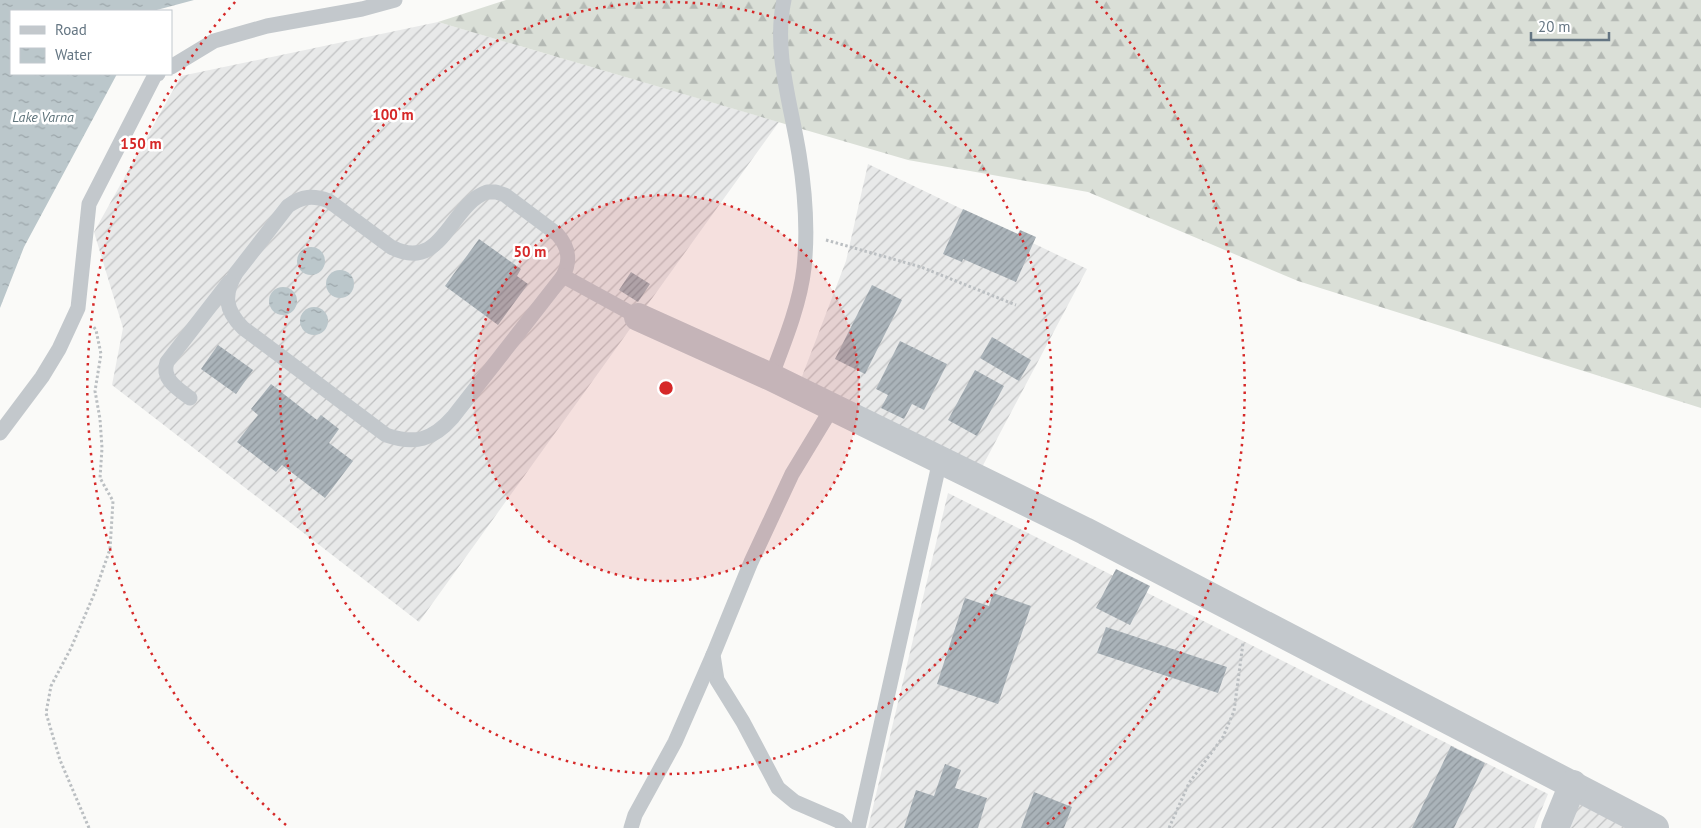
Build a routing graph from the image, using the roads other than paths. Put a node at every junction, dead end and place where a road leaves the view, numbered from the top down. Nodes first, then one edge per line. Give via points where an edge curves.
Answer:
1 (396, 0) edge
2 (784, 0) edge
3 (172, 66) edge
4 (156, 75) edge
5 (236, 273) junction
6 (562, 276) junction
7 (638, 318) joint
8 (772, 377) junction
9 (190, 398) dead end
10 (832, 408) junction
11 (0, 432) edge
12 (940, 460) junction
13 (713, 655) junction
14 (1573, 784) junction
15 (631, 828) edge
16 (846, 828) edge
17 (858, 828) edge
18 (1556, 828) edge
19 (1655, 828) edge

1 - 3 lane via 267,26 214,41
2 - 8 lane via 781,13 782,61 799,155 806,237 804,270 792,322
4 - 11 lane via 89,204 78,308 60,349
5 - 6 lane via 288,206 297,200 318,197 329,202 391,247 411,253 432,248 472,200 488,192 496,192 512,200 563,240 569,258
5 - 6 lane via 227,296 234,319 386,434 400,440 430,437 443,428
5 - 9 lane via 167,362 165,371 169,380
6 - 7 lane
7 - 8 street
8 - 10 street
10 - 12 street
10 - 13 lane via 792,474
12 - 14 street via 1085,531
12 - 17 lane
13 - 15 lane via 675,742
13 - 16 lane via 718,680 778,788 795,802 839,821
14 - 18 street
14 - 19 street

